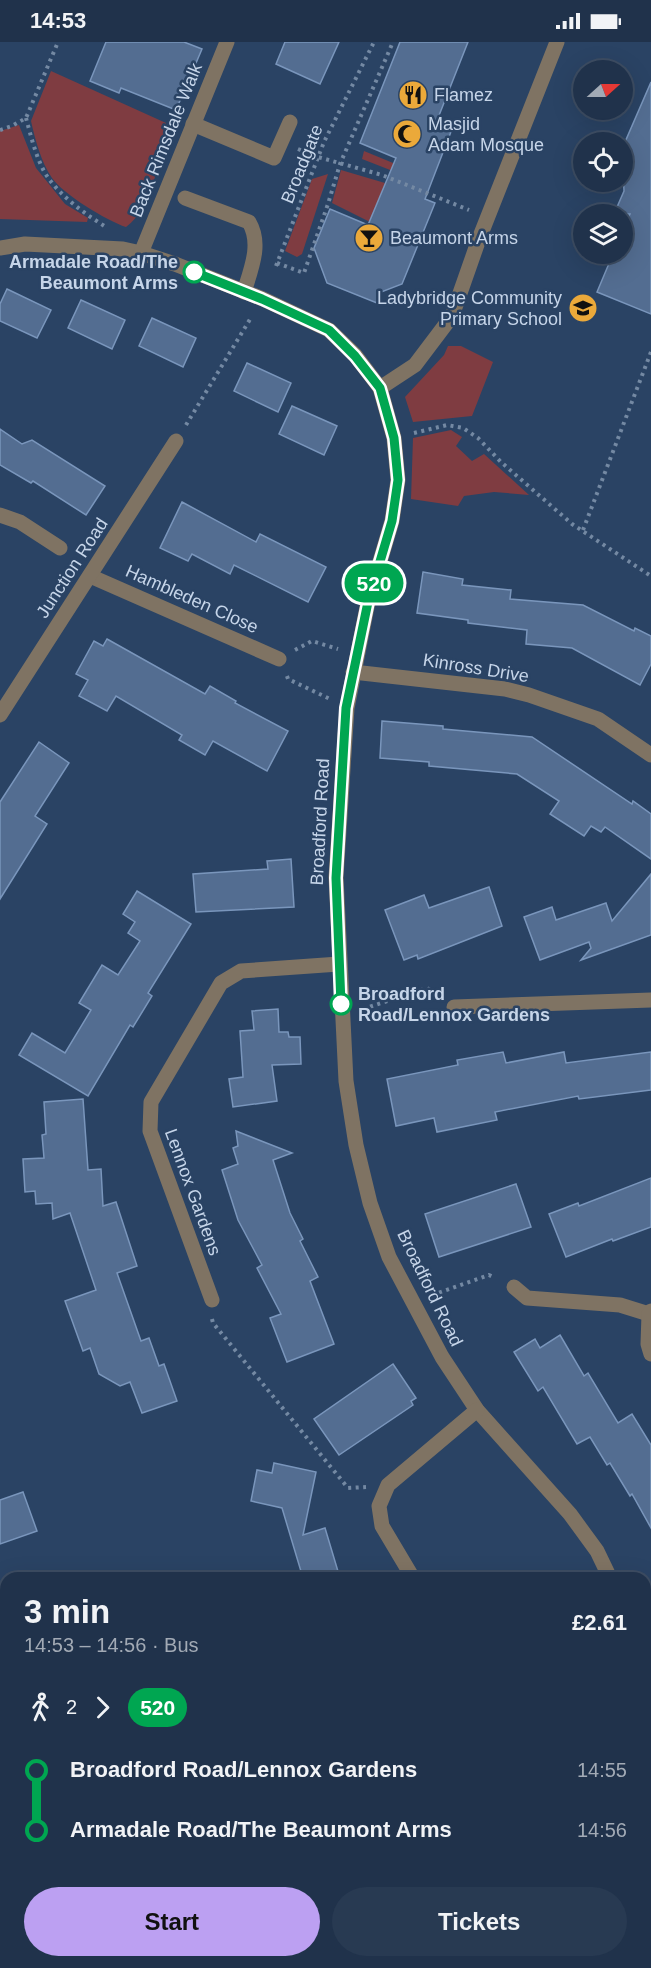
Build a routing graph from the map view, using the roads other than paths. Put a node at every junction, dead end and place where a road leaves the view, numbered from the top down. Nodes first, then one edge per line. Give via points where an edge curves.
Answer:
1 (226, 42) edge
2 (557, 42) edge
3 (290, 122) dead end
4 (193, 124) junction
5 (185, 198) dead end
6 (0, 248) edge
7 (141, 253) junction
8 (244, 292) junction
9 (380, 388) junction
10 (176, 441) road end
11 (0, 515) edge
12 (60, 548) dead end
13 (90, 576) junction
14 (279, 659) road end
15 (353, 672) junction
16 (0, 715) edge
17 (651, 755) edge
18 (339, 964) junction
19 (651, 1000) edge
20 (454, 1007) road end
21 (514, 1287) road end
22 (212, 1300) road end
23 (650, 1312) edge
24 (651, 1354) edge
25 (477, 1410) junction
26 (409, 1572) edge
27 (607, 1572) edge

1 - 4 street, Back Rimsdale Walk
2 - 9 street via 452,316 415,365
3 - 4 street via 274,158
4 - 7 street, Back Rimsdale Walk
5 - 8 street via 249,222 256,238
6 - 7 street, Broadford Road via 25,244
7 - 8 street, Broadford Road
8 - 9 street, Broadford Road via 329,330
9 - 15 street, Broadford Road via 394,438 398,480 392,521
10 - 13 street, Junction Road
11 - 12 street via 20,522
13 - 14 street, Hambleden Close
13 - 16 street, Junction Road
15 - 17 street, Kinross Drive via 529,695 598,719
15 - 18 street, Broadford Road via 346,708 336,878
18 - 22 street, Lennox Gardens via 241,970 221,982 151,1102 150,1131
18 - 25 street, Broadford Road via 346,1081 368,1193 389,1257 413,1306
19 - 20 street
21 - 23 street via 527,1298 620,1305
23 - 24 street
25 - 26 street via 388,1485 379,1506 382,1526
25 - 27 street, Broadford Road via 570,1514

